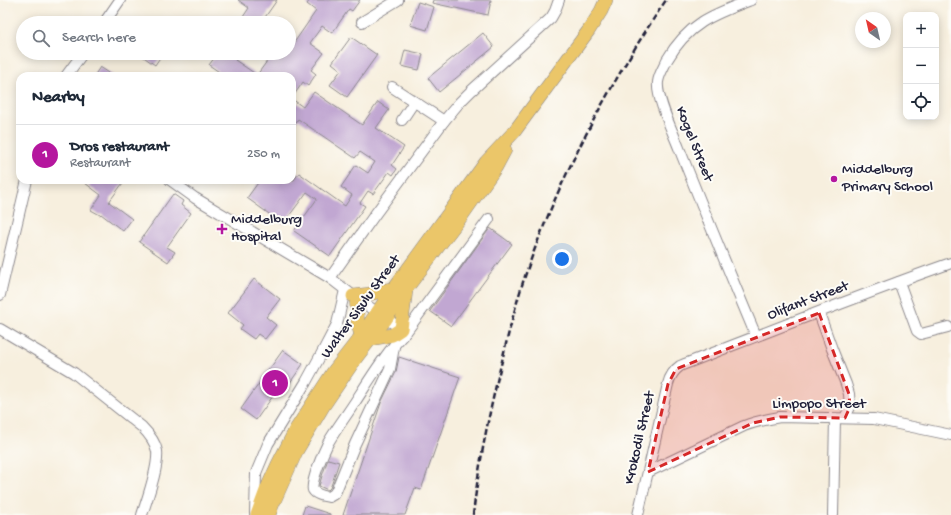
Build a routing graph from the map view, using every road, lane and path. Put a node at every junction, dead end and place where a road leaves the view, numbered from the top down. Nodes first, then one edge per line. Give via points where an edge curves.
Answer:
1 (120, 0) edge
2 (398, 0) edge
3 (559, 0) edge
4 (606, 0) edge
5 (751, 0) edge
6 (109, 16) edge
7 (362, 22) dead end
8 (78, 60) edge
9 (69, 72) edge
10 (392, 87) dead end
11 (414, 102) junction
12 (402, 120) dead end
13 (444, 121) junction
14 (26, 184) edge
15 (176, 184) edge
16 (488, 219) dead end
17 (951, 263) edge
18 (330, 278) junction
19 (898, 282) junction
20 (400, 288) junction
21 (0, 295) edge
22 (352, 295) junction
23 (819, 313) junction
24 (381, 316) junction
25 (948, 327) dead end
26 (0, 329) edge
27 (404, 331) junction
28 (756, 336) junction
29 (366, 337) junction
30 (394, 347) junction
31 (676, 369) joint
32 (845, 418) junction
33 (835, 419) junction
34 (951, 435) edge
35 (648, 472) junction
36 (142, 515) edge
37 (256, 515) edge
38 (268, 515) edge
39 (638, 515) edge
40 (833, 515) edge

1 - 6 street
2 - 7 street
3 - 13 street via 552,18 470,91
4 - 20 main road, Walter Sisulu Street via 589,30 514,132 486,162
5 - 28 street, Kogel Street via 702,21 683,37 661,71 658,91
8 - 9 street
10 - 11 street
11 - 12 street
11 - 13 street
13 - 18 street
14 - 21 street
15 - 18 street
16 - 27 street
17 - 19 street, Olifant Street
18 - 22 street
19 - 23 street, Olifant Street
19 - 25 street via 920,334
20 - 22 main road
20 - 24 main road, Walter Sisulu Street
20 - 27 main road
22 - 24 street
22 - 29 main road via 358,324
22 - 37 street via 306,382 268,444 256,473
23 - 28 street, Olifant Street
23 - 32 street via 849,394 850,407
24 - 27 street
24 - 29 main road, Walter Sisulu Street
26 - 36 street via 74,373 151,437 157,461
27 - 29 main road via 392,335
27 - 30 street
28 - 31 street, Olifant Street
29 - 37 main road, Walter Sisulu Street via 333,372 296,429
29 - 38 main road, Walter Sisulu Street via 356,358 296,452
30 - 30 street via 390,369 336,491 329,497 316,493 312,487 313,482 329,443
31 - 35 street, Krokodil Street via 669,378
32 - 33 street, Limpopo Street
32 - 34 street, Limpopo Street via 874,419
33 - 35 street, Limpopo Street via 780,417 753,423
33 - 40 street
35 - 39 street, Krokodil Street

